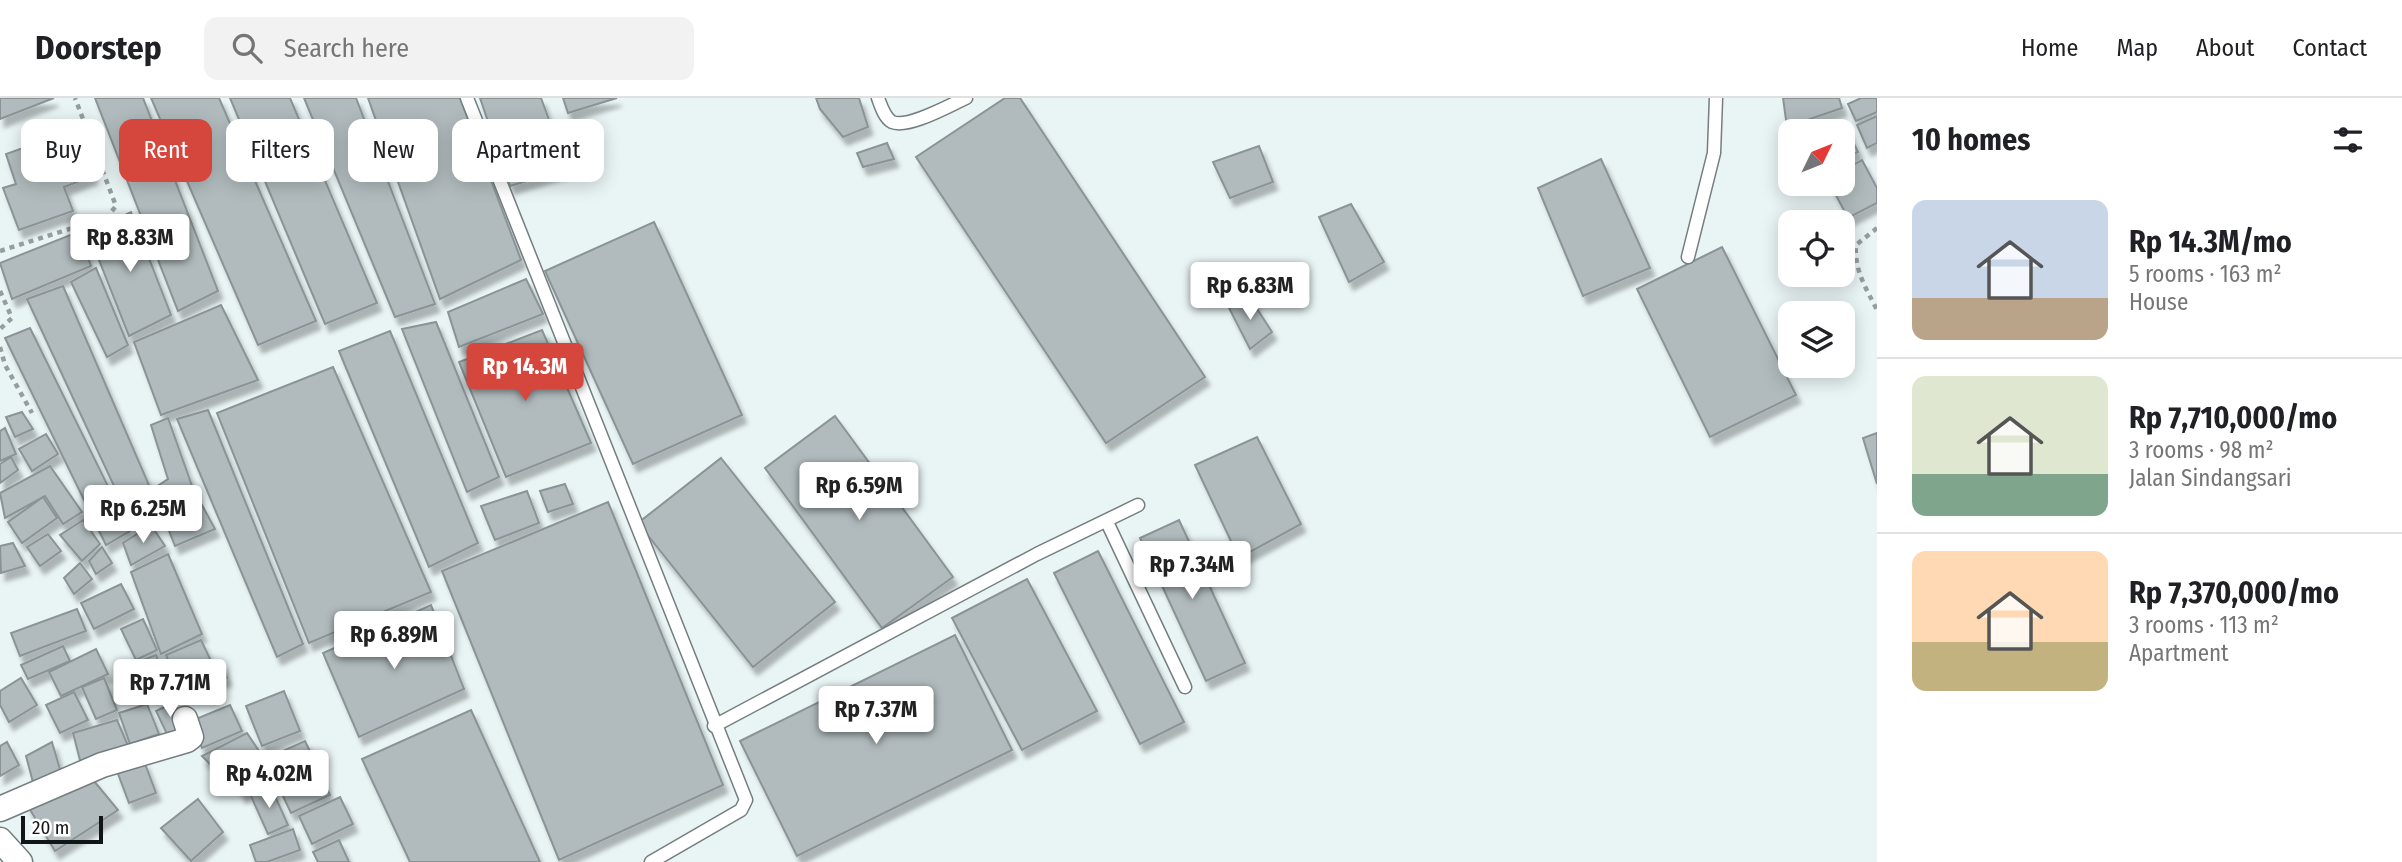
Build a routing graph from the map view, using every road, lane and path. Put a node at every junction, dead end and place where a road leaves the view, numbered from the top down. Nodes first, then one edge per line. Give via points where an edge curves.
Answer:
1 (75, 98) edge
2 (467, 98) edge
3 (878, 98) edge
4 (966, 98) edge
5 (1716, 98) edge
6 (1877, 228) edge
7 (0, 251) edge
8 (1688, 257) dead end
9 (0, 290) edge
10 (1877, 310) edge
11 (0, 329) edge
12 (0, 347) edge
13 (32, 413) dead end
14 (1138, 505) dead end
15 (1107, 522) junction
16 (1185, 687) dead end
17 (185, 719) dead end
18 (714, 726) junction
19 (0, 809) edge
20 (0, 840) edge
21 (20, 862) edge
22 (651, 862) edge

1 - 7 path via 116,206 107,216
2 - 18 lane
3 - 4 lane via 885,115 897,123 910,123
5 - 8 lane via 1714,153
6 - 10 path via 1856,245 1855,254
9 - 11 path via 12,318
12 - 13 path
14 - 15 lane
15 - 16 lane
15 - 18 lane via 1037,554
17 - 19 street via 191,737 187,740 102,765
18 - 22 lane via 746,800 744,807
20 - 21 street

